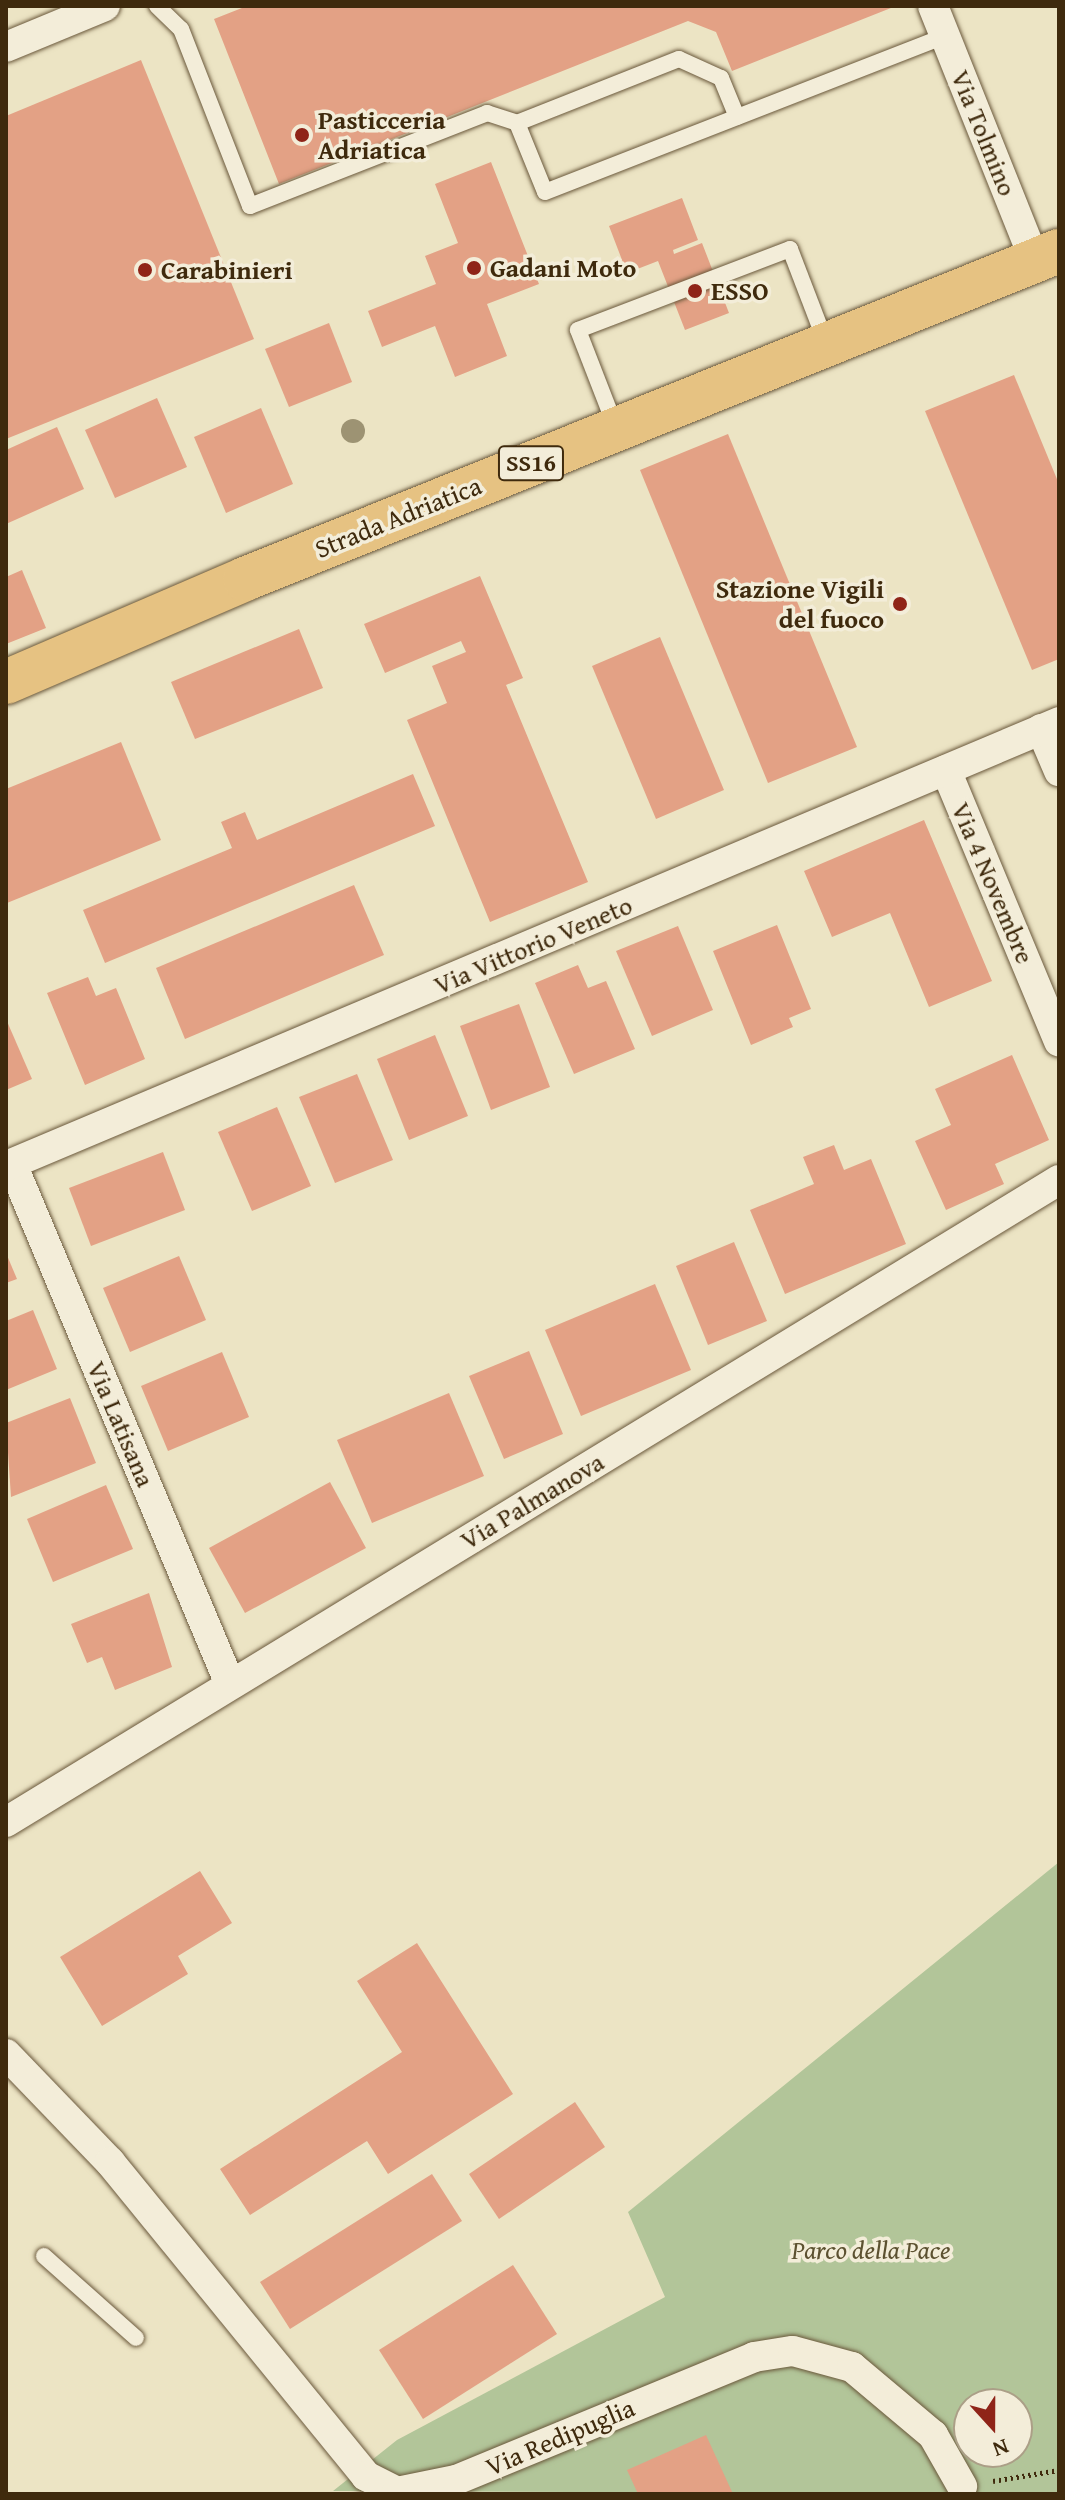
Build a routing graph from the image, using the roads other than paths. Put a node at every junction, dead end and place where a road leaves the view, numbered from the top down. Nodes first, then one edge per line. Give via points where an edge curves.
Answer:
1 (105, 6) edge
2 (157, 6) edge
3 (933, 6) edge
4 (945, 36) junction
5 (6, 47) edge
6 (737, 117) junction
7 (517, 123) junction
8 (1047, 256) edge
9 (826, 344) junction
10 (616, 429) junction
11 (6, 682) edge
12 (1050, 726) edge
13 (946, 770) junction
14 (1059, 771) edge
15 (1059, 1041) edge
16 (9, 1165) edge
17 (1059, 1180) edge
18 (230, 1684) junction
19 (6, 1822) edge
20 (6, 2054) edge
21 (44, 2256) dead end
22 (136, 2338) dead end
23 (962, 2486) road end

1 - 5 street
2 - 7 lane via 181,29 250,206 487,113
3 - 4 street, Via Tolmino
4 - 6 lane
4 - 8 street, Via Tolmino
6 - 7 lane via 721,78 679,59
6 - 7 lane via 545,192
8 - 9 main road, Strada Adriatica / SS16
9 - 10 main road, Strada Adriatica / SS16
9 - 10 lane via 790,249 578,330
10 - 11 main road, Strada Adriatica / SS16
12 - 13 street, Via Vittorio Veneto
12 - 14 street
13 - 15 street, Via 4 Novembre
13 - 16 street, Via Vittorio Veneto
16 - 18 street, Via Latisana
17 - 18 street, Via Palmanova
18 - 19 street, Via Palmanova
20 - 23 street, Via Redipuglia via 131,2186 366,2476 397,2492 456,2480 754,2357 793,2351 852,2367 933,2435
21 - 22 lane

